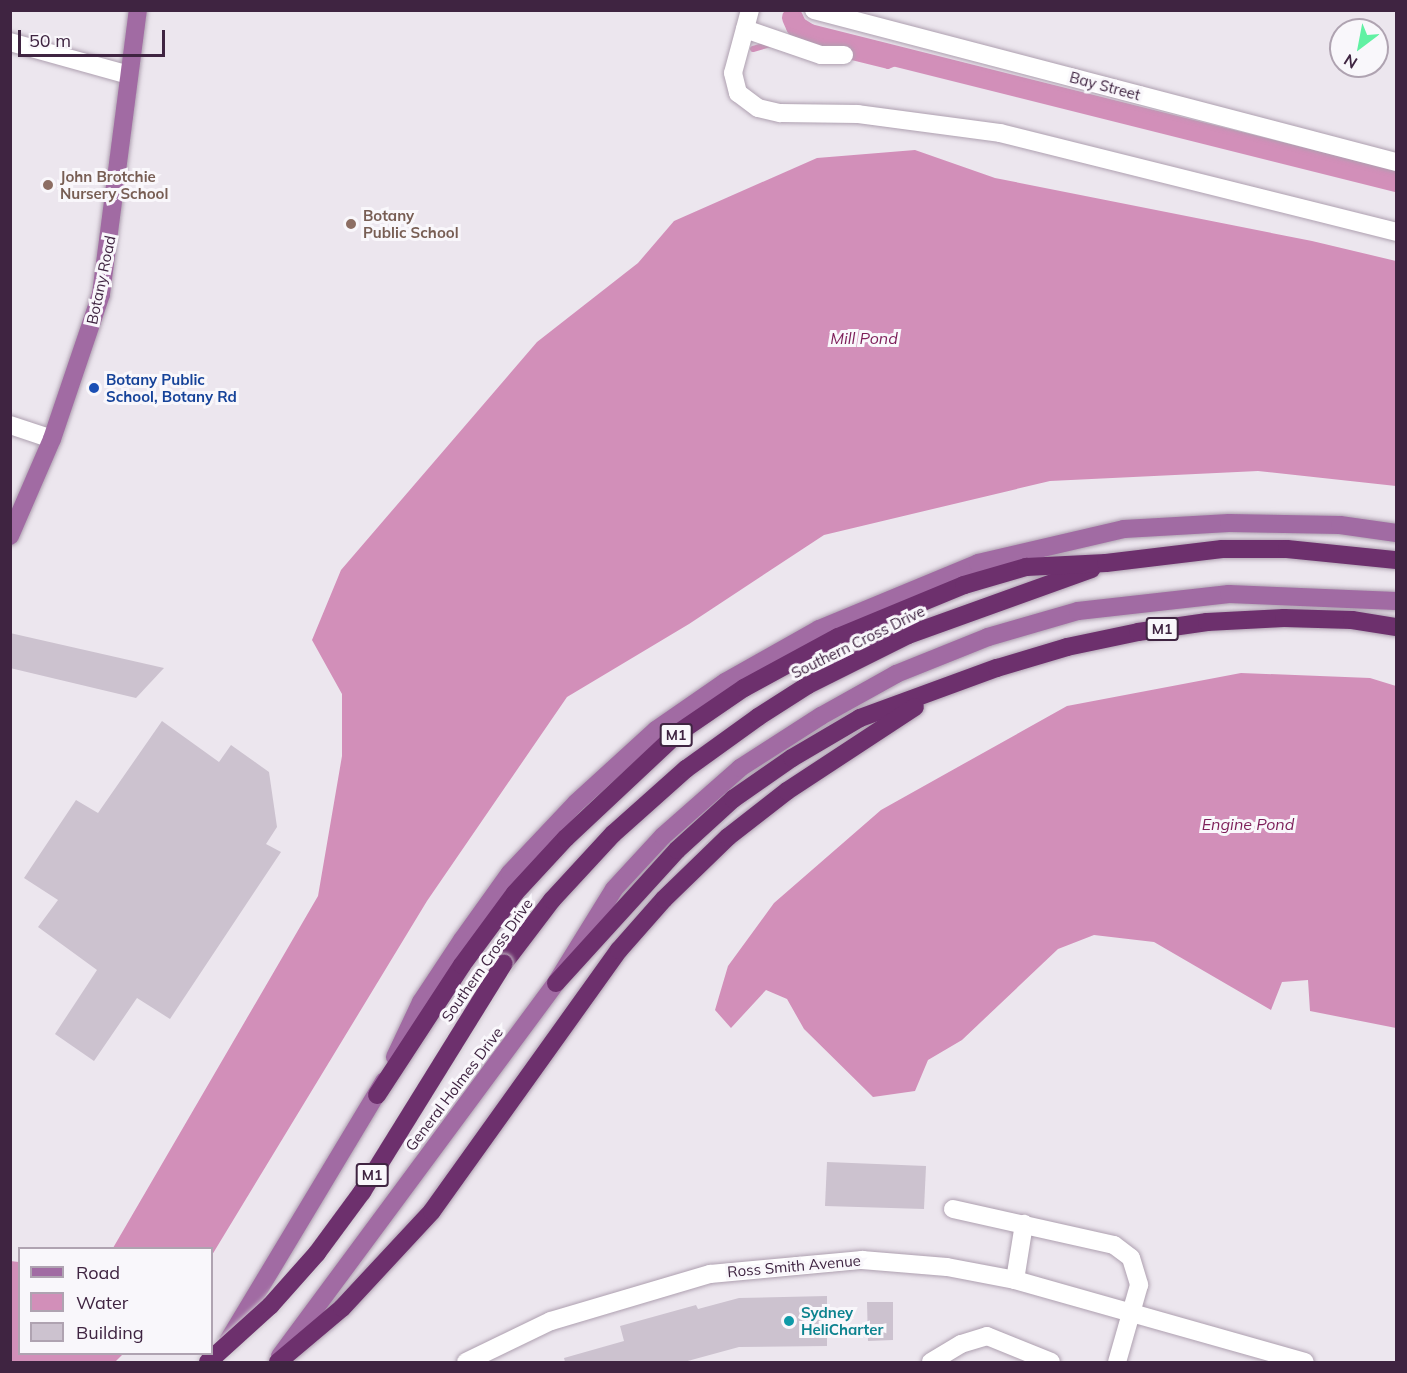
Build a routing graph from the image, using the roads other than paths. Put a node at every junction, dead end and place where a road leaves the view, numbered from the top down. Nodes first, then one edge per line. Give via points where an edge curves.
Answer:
1 (138, 10) edge
2 (750, 10) edge
3 (814, 10) edge
4 (745, 29) junction
5 (10, 42) edge
6 (844, 55) dead end
7 (129, 75) junction
8 (1396, 162) edge
9 (1396, 232) edge
10 (10, 425) edge
11 (52, 439) junction
12 (1396, 533) edge
13 (10, 536) edge
14 (1396, 560) edge
15 (1106, 563) junction
16 (1396, 601) edge
17 (1396, 627) edge
18 (937, 692) junction
19 (555, 983) junction
20 (377, 1095) junction
21 (953, 1209) dead end
22 (1024, 1224) junction
23 (1015, 1280) junction
24 (1131, 1312) junction
25 (208, 1362) edge
26 (214, 1362) edge
27 (277, 1362) edge
28 (466, 1362) edge
29 (931, 1362) edge
30 (1051, 1362) edge
31 (1117, 1362) edge
32 (1305, 1362) edge

1 - 7 main road, Botany Road
2 - 4 street
3 - 8 street, Bay Street
4 - 6 street via 821,55
4 - 9 street via 733,73 738,93 758,108 780,113 858,114 1000,133
5 - 7 street
7 - 11 main road, Botany Road via 101,294
10 - 11 street
11 - 13 main road, Botany Road
12 - 20 main road via 1340,525 1240,523 1124,529 978,563 819,629 725,682 656,730 576,803 510,873 462,940 421,1002
14 - 15 highway, M1 via 1287,549 1222,549
15 - 20 highway, M1 via 1026,567 894,612 838,637 744,688 678,733 566,838 516,893 462,965
15 - 25 highway, Southern Cross Drive / M1, bridge via 908,635 808,685 686,769 613,834 552,900 504,963 362,1192 270,1306
16 - 19 main road, General Holmes Drive via 1229,594 1078,611 988,637 896,674 740,768 663,836 614,889
17 - 18 highway, M1 via 1352,620 1284,618 1208,622 1067,647
18 - 19 highway via 860,718 733,799 677,850
18 - 27 highway, M1 via 787,791 728,837 619,950 432,1211 358,1292
19 - 27 main road, General Holmes Drive
20 - 26 main road, M1
21 - 22 street
22 - 23 street
22 - 24 street via 1114,1245 1131,1258 1139,1285
23 - 24 street, Ross Smith Avenue
23 - 28 street, Ross Smith Avenue via 947,1267 862,1260 710,1274 551,1321
24 - 31 street
24 - 32 street, Ross Smith Avenue
29 - 30 street via 961,1344 987,1336

